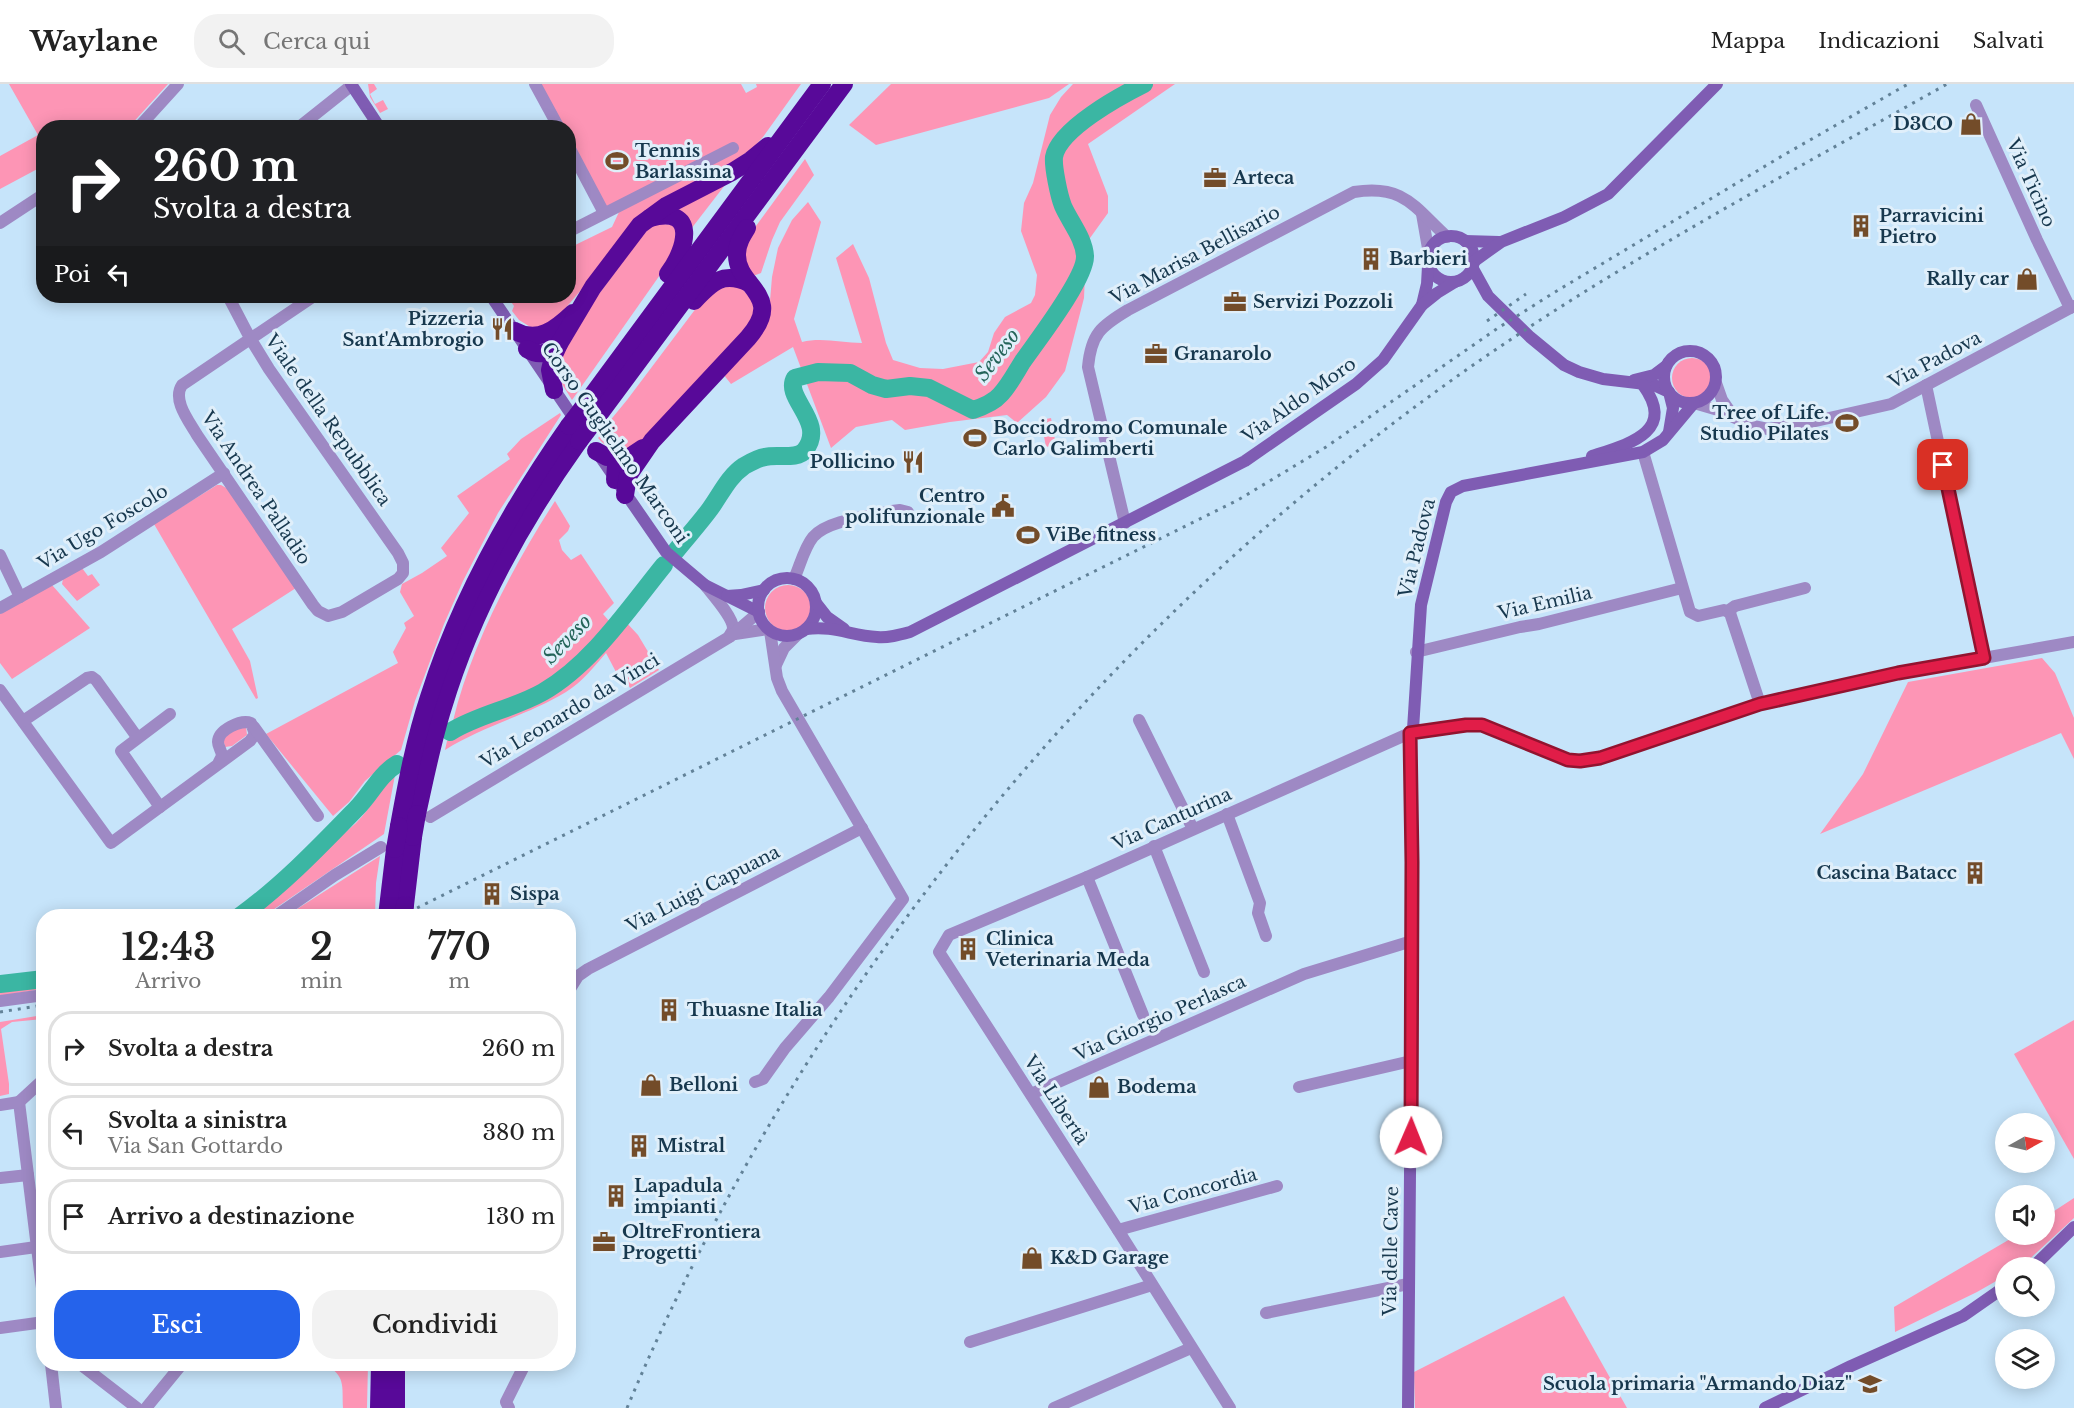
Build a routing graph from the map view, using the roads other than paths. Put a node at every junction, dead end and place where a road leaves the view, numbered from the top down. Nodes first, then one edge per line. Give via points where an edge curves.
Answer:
1 (178, 84) edge
2 (354, 84) edge
3 (535, 84) edge
4 (822, 84) edge
5 (844, 84) edge
6 (1717, 84) edge
7 (1976, 105) dead end
8 (799, 116) junction
9 (145, 120) edge
10 (308, 120) edge
11 (375, 120) edge
12 (555, 120) edge
13 (734, 148) dead end
14 (791, 154) junction
15 (576, 161) edge
16 (36, 199) edge
17 (604, 213) junction
18 (1422, 214) junction
19 (645, 220) junction
20 (0, 223) edge
21 (576, 228) edge
22 (1447, 237) junction
23 (1465, 242) junction
24 (1501, 242) junction
25 (1428, 258) junction
26 (1473, 265) junction
27 (1456, 281) junction
28 (749, 283) junction
29 (1488, 296) junction
30 (232, 303) edge
31 (303, 303) edge
32 (496, 303) edge
33 (1422, 305) junction
34 (581, 306) junction
35 (2072, 307) edge
36 (515, 331) junction
37 (541, 336) junction
38 (250, 338) junction
39 (559, 345) junction
40 (638, 347) junction
41 (531, 353) junction
42 (1666, 366) junction
43 (1623, 380) junction
44 (1716, 383) junction
45 (1643, 384) junction
46 (1926, 385) junction
47 (554, 390) junction
48 (1669, 392) junction
49 (1694, 403) junction
50 (1736, 418) junction
51 (574, 434) junction
52 (1668, 434) junction
53 (596, 452) junction
54 (1643, 452) junction
55 (630, 463) junction
56 (1566, 467) junction
57 (224, 473) junction
58 (616, 479) junction
59 (908, 512) dead end
60 (1125, 523) junction
61 (0, 555) edge
62 (794, 579) junction
63 (705, 585) junction
64 (1682, 588) junction
65 (1805, 588) dead end
66 (764, 590) junction
67 (724, 596) junction
68 (20, 597) junction
69 (816, 603) junction
70 (0, 608) edge
71 (1728, 611) junction
72 (759, 612) junction
73 (323, 614) joint
74 (769, 630) junction
75 (848, 631) junction
76 (802, 632) junction
77 (730, 636) junction
78 (2074, 642) edge
79 (1416, 652) junction
80 (1984, 658) junction
81 (776, 664) junction
82 (0, 690) edge
83 (1760, 704) junction
84 (170, 714) dead end
85 (1139, 720) dead end
86 (23, 721) junction
87 (253, 726) junction
88 (1410, 733) junction
89 (137, 737) junction
90 (218, 764) junction
91 (160, 807) junction
92 (1227, 814) junction
93 (424, 815) junction
94 (318, 816) dead end
95 (862, 828) junction
96 (1193, 829) junction
97 (1154, 846) junction
98 (388, 848) junction
99 (1087, 877) junction
100 (286, 909) edge
101 (396, 909) edge
102 (397, 909) edge
103 (949, 935) joint
104 (1266, 936) dead end
105 (1412, 941) junction
106 (1204, 972) dead end
107 (576, 979) edge
108 (36, 996) edge
109 (0, 1001) edge
110 (1143, 1015) dead end
111 (1411, 1061) junction
112 (755, 1082) dead end
113 (36, 1086) edge
114 (1299, 1087) dead end
115 (1031, 1094) junction
116 (19, 1102) junction
117 (0, 1105) edge
118 (28, 1174) junction
119 (0, 1178) edge
120 (1277, 1186) dead end
121 (2074, 1227) edge
122 (1118, 1230) junction
123 (36, 1247) joint
124 (0, 1252) edge
125 (2043, 1257) edge
126 (1408, 1284) junction
127 (1152, 1285) junction
128 (1995, 1294) edge
129 (1266, 1313) dead end
130 (36, 1323) edge
131 (0, 1328) edge
132 (970, 1342) dead end
133 (1191, 1348) junction
134 (52, 1371) edge
135 (89, 1371) edge
136 (176, 1371) edge
137 (380, 1371) edge
138 (396, 1371) edge
139 (522, 1371) edge
140 (56, 1408) edge
141 (137, 1408) edge
142 (146, 1408) edge
143 (379, 1408) edge
144 (396, 1408) edge
145 (509, 1408) edge
146 (1054, 1408) edge
147 (1230, 1408) edge
148 (1408, 1408) edge
149 (1765, 1408) edge

1 - 9 street
2 - 10 street
2 - 11 street
3 - 12 street
4 - 8 highway
5 - 14 highway
6 - 24 street via 1608,194
7 - 35 street, Via Ticino
8 - 19 highway via 751,160
8 - 40 highway
13 - 17 street
14 - 28 highway via 737,247 737,261
14 - 40 highway
15 - 17 street
16 - 20 street
17 - 21 street
18 - 22 street, Via Marisa Bellisario
18 - 25 street
18 - 60 street, Via Marisa Bellisario via 1412,203 1386,190 1354,192 1105,324 1093,343 1088,367
19 - 34 highway
19 - 40 highway via 656,216 675,218 685,238 681,255 655,293
22 - 23 street
22 - 25 street via 1435,243
23 - 24 street
23 - 26 street via 1473,254
24 - 26 street
25 - 27 street via 1430,269 1440,280
25 - 33 street, Via Aldo Moro
26 - 27 street via 1464,278
26 - 29 street
27 - 29 street
27 - 33 street, Via Aldo Moro
28 - 40 highway via 731,277 715,281
28 - 55 highway via 761,305 754,331
29 - 43 street via 1564,365 1603,379
30 - 38 street, Viale della Repubblica
31 - 38 street
32 - 36 street, Corso Guglielmo Marconi
33 - 60 street, Via Aldo Moro via 1383,360 1356,384 1245,461
34 - 37 highway
34 - 39 highway
35 - 46 street, Via Padova
36 - 37 highway
36 - 41 street, Corso Guglielmo Marconi
37 - 41 highway
38 - 57 street, Via Andrea Palladio via 179,389 183,410
38 - 73 street, Viale della Repubblica via 403,563 398,579 342,612
39 - 41 highway via 541,354
39 - 47 highway via 550,370
40 - 51 highway, bridge
41 - 47 street, Corso Guglielmo Marconi
42 - 43 street via 1649,376
42 - 44 street via 1686,351 1703,354 1714,366
42 - 48 street via 1665,384
43 - 45 street
44 - 49 street via 1708,396
44 - 50 street
45 - 48 street via 1660,386
45 - 56 street via 1655,410 1646,433
46 - 50 street, Via Padova via 1892,404 1776,429 1760,428
46 - 80 street
47 - 53 street, Corso Guglielmo Marconi
48 - 49 street via 1680,401
48 - 52 street via 1673,408
49 - 50 street, Via Padova
49 - 52 street, Via Padova
51 - 93 highway via 492,586 463,651 437,727
51 - 98 highway, bridge via 522,497 482,568 440,664 410,767 399,826
52 - 54 street, Via Padova
53 - 55 highway
53 - 58 street, Corso Guglielmo Marconi
54 - 56 street, Via Padova
54 - 64 street
55 - 58 highway via 616,466
56 - 79 street, Via Padova via 1464,486 1449,495 1422,601
57 - 68 street, Via Ugo Foscolo via 101,552
57 - 73 street, Via Andrea Palladio via 313,605
58 - 63 street, Corso Guglielmo Marconi via 666,552
59 - 62 street via 892,511 828,526 814,536
60 - 75 street, Via Aldo Moro via 909,632 876,637
61 - 68 street
62 - 66 street via 777,580
62 - 69 street via 809,588
63 - 67 street, Corso Guglielmo Marconi
63 - 77 street via 732,624
64 - 71 street via 1694,615
64 - 79 street, Via Emilia
65 - 71 street
66 - 67 street
66 - 72 street
67 - 72 street, Corso Guglielmo Marconi
68 - 70 street, Via Ugo Foscolo
69 - 75 street, Via Aldo Moro via 827,617
69 - 76 street via 816,613
71 - 83 street
72 - 74 street
72 - 77 street
74 - 76 street via 783,636
74 - 77 street
74 - 81 street
75 - 76 street, Via Aldo Moro via 820,627
76 - 81 street via 784,648
77 - 93 street, Via Leonardo da Vinci
78 - 80 street, Via Canturina
79 - 88 street, Via Padova
80 - 83 street, Via Canturina
81 - 95 street via 782,690
82 - 86 street
83 - 88 street, Via Canturina via 1600,758 1580,761 1568,760 1482,725
84 - 89 street
85 - 96 street
86 - 89 street via 92,677
86 - 91 street via 111,843
87 - 90 street via 253,738
87 - 90 street via 243,721 220,735 222,756
87 - 94 street
88 - 92 street, Via Canturina
88 - 105 street, Via delle Cave
89 - 91 street via 121,752
90 - 91 street
92 - 96 street, Via Canturina
92 - 104 street via 1260,903 1258,913
93 - 102 highway, bridge via 413,837
95 - 107 street, Via Luigi Capuana via 588,969
95 - 112 street via 903,899 763,1079
96 - 97 street, Via Canturina
97 - 99 street, Via Canturina
97 - 106 street
98 - 100 street via 335,875
98 - 101 highway
99 - 103 street, Via Canturina
99 - 110 street
103 - 115 street, Via Libertà via 939,952
105 - 111 street, Via delle Cave
105 - 115 street, Via Giorgio Perlasca via 1304,975
108 - 109 street
111 - 114 street
111 - 126 street, Via delle Cave
113 - 116 street
115 - 122 street, Via Libertà
116 - 117 street
116 - 118 street
118 - 119 street
118 - 123 street
120 - 122 street, Via Concordia
121 - 125 street
122 - 127 street, Via Libertà
123 - 124 street
126 - 129 street
126 - 148 street, Via delle Cave
127 - 132 street
127 - 133 street, Via Libertà
128 - 149 street via 1963,1316
130 - 131 street
133 - 146 street
133 - 147 street, Via Libertà
134 - 140 street
135 - 141 street
136 - 142 street
137 - 143 highway
138 - 144 highway
139 - 145 street via 506,1402

